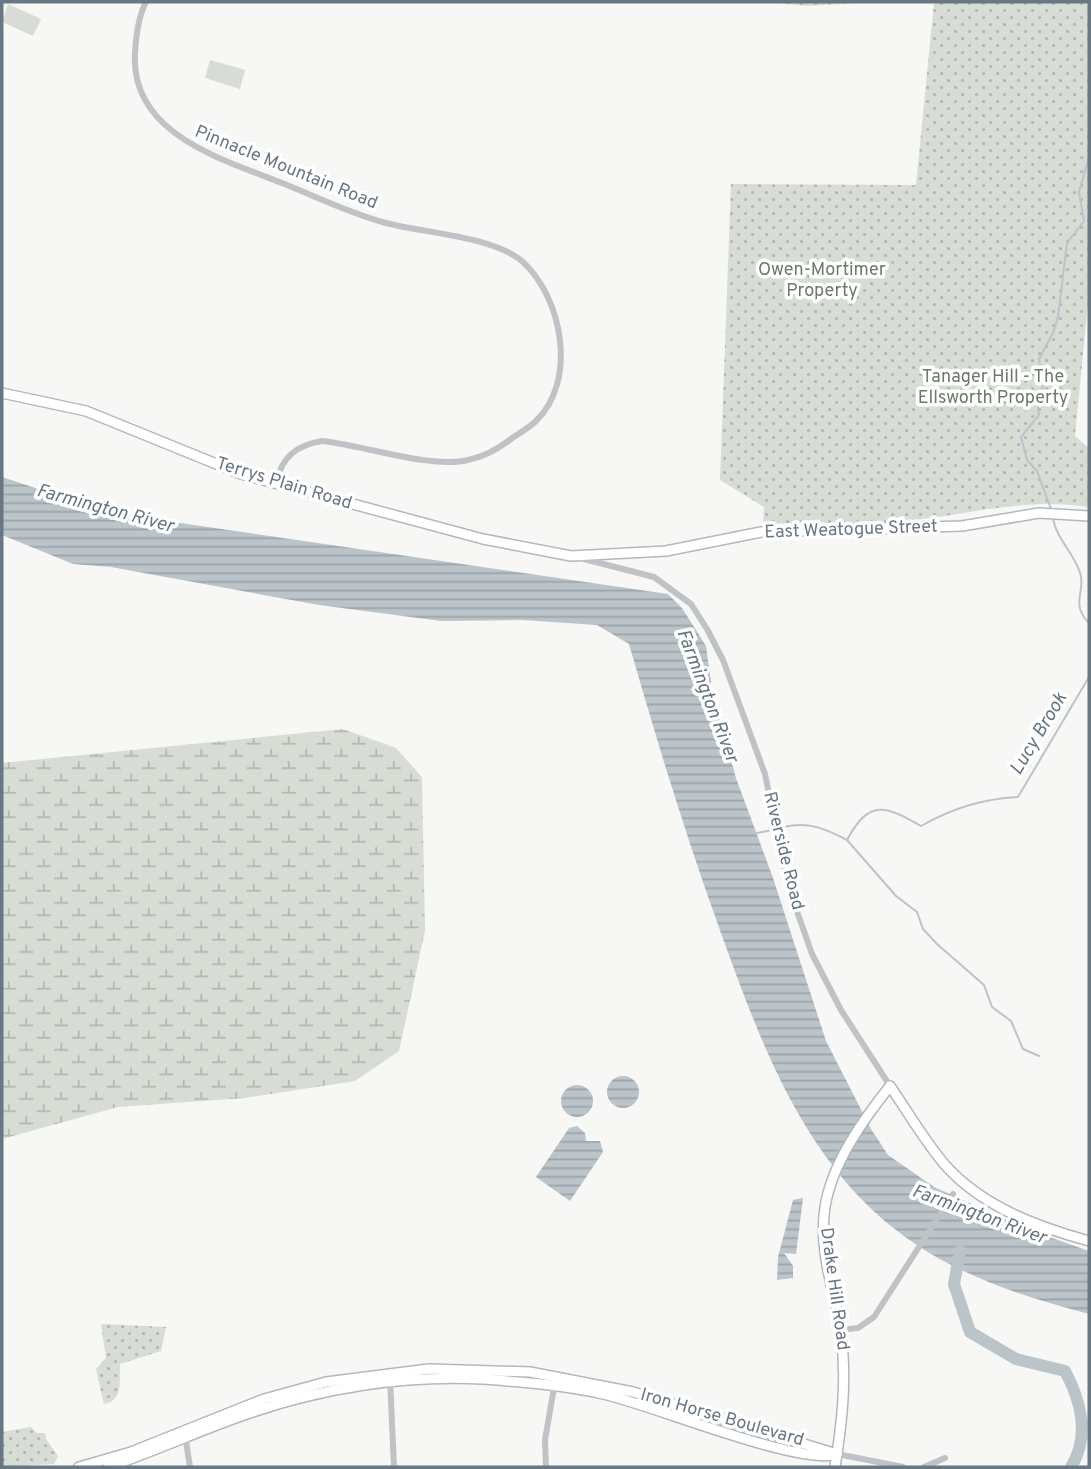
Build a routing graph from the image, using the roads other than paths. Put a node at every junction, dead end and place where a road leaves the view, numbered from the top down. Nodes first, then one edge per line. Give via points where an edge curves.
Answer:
1 (146, 2) edge
2 (2, 393) edge
3 (277, 482) junction
4 (1089, 516) edge
5 (572, 556) junction
6 (890, 1086) junction
7 (953, 1194) dead end
8 (1089, 1241) edge
9 (840, 1330) junction
10 (390, 1377) junction
11 (555, 1381) junction
12 (184, 1433) junction
13 (837, 1454) junction
14 (945, 1458) dead end
15 (79, 1467) edge
16 (108, 1467) edge
17 (190, 1467) edge
18 (394, 1467) edge
19 (546, 1467) edge
20 (835, 1467) edge
21 (903, 1467) edge
22 (924, 1467) edge

1 - 3 street, Pinnacle Mountain Road via 136,44 136,76 146,101 166,128 200,148 353,212 482,242 522,261 547,293 559,326 560,356 553,395 538,420 493,452 447,462 340,443 311,443 282,463
2 - 3 street, Terrys Plain Road via 86,411 241,474
3 - 5 street, Terrys Plain Road via 483,540
4 - 5 street, East Weatogue Street via 1039,513 962,526 761,533 666,551
5 - 6 street, Riverside Road via 654,578 691,604 707,629 765,774 787,883 812,954 841,1010
6 - 8 street, Riverside Road via 944,1163 971,1189 1027,1220
6 - 9 street, Drake Hill Road via 835,1174 825,1206 823,1237
7 - 9 street via 874,1317 858,1328
9 - 13 street, Drake Hill Road via 844,1388
10 - 11 street, Iron Horse Boulevard via 461,1368
10 - 12 street, Iron Horse Boulevard via 313,1385 264,1399
10 - 18 street
11 - 13 street, Iron Horse Boulevard via 633,1392
11 - 19 street via 545,1440
12 - 15 street, Iron Horse Boulevard
12 - 16 street, Iron Horse Boulevard
12 - 17 street
13 - 20 street, Drake Hill Road
13 - 21 street
14 - 22 street

